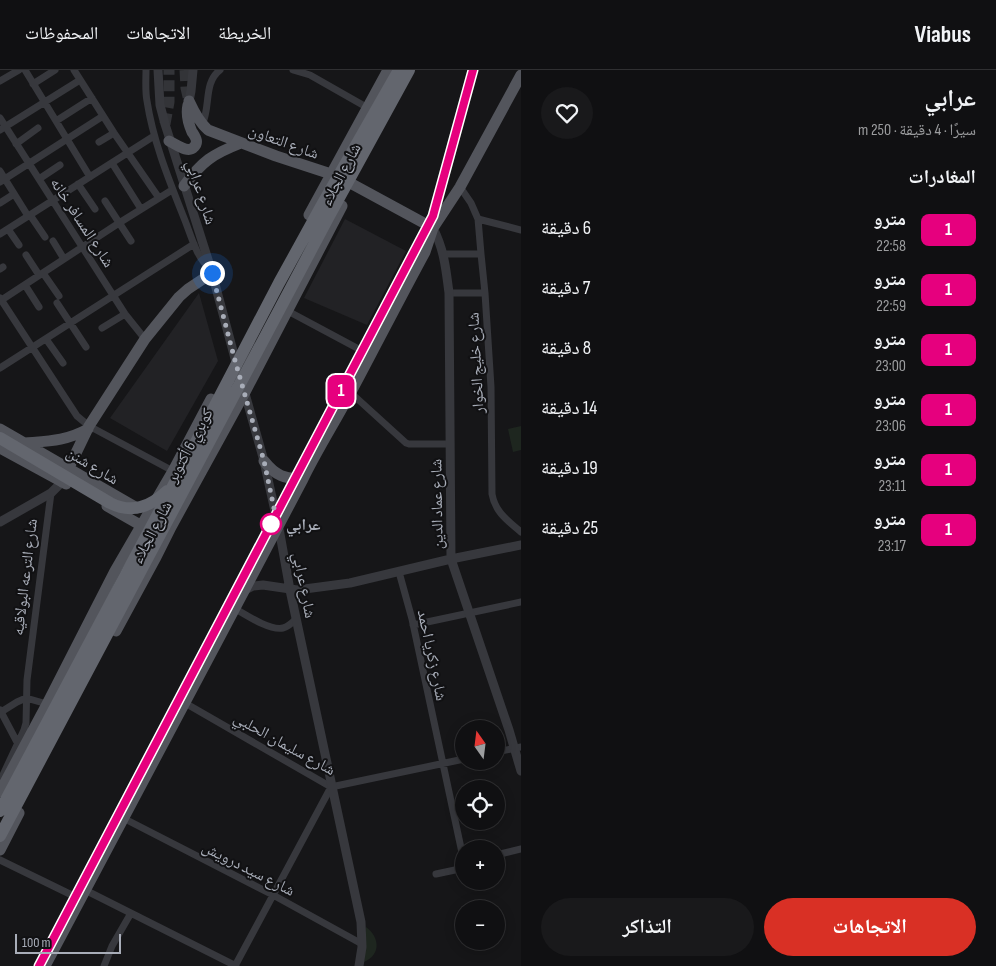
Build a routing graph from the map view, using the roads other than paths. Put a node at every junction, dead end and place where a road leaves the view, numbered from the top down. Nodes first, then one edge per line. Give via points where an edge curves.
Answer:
1 (18, 70) edge
2 (25, 70) edge
3 (55, 70) edge
4 (74, 70) edge
5 (146, 70) edge
6 (158, 70) edge
7 (193, 70) edge
8 (220, 70) edge
9 (294, 70) edge
10 (388, 70) edge
11 (399, 70) edge
12 (409, 70) edge
13 (415, 70) edge
14 (521, 75) edge
15 (80, 80) junction
16 (0, 82) edge
17 (34, 84) junction
18 (92, 98) junction
19 (189, 100) junction
20 (45, 102) junction
21 (368, 108) junction
22 (103, 116) junction
23 (0, 118) edge
24 (56, 121) junction
25 (202, 124) junction
26 (38, 128) dead end
27 (3, 129) edge
28 (114, 134) junction
29 (154, 136) junction
30 (67, 139) junction
31 (169, 141) junction
32 (99, 142) dead end
33 (241, 143) junction
34 (16, 144) junction
35 (128, 153) junction
36 (112, 163) junction
37 (29, 164) junction
38 (60, 165) dead end
39 (0, 171) edge
40 (331, 174) junction
41 (90, 177) junction
42 (39, 179) junction
43 (2, 180) edge
44 (78, 184) junction
45 (352, 184) junction
46 (184, 186) junction
47 (460, 187) junction
48 (172, 190) junction
49 (14, 194) junction
50 (159, 198) junction
51 (53, 201) junction
52 (105, 201) dead end
53 (0, 204) edge
54 (95, 209) dead end
55 (141, 209) junction
56 (29, 216) junction
57 (478, 219) junction
58 (119, 223) junction
59 (433, 228) junction
60 (8, 229) junction
61 (521, 230) edge
62 (0, 234) edge
63 (45, 237) dead end
64 (53, 241) dead end
65 (131, 241) dead end
66 (194, 244) junction
67 (19, 245) dead end
68 (82, 247) junction
69 (444, 254) junction
70 (481, 254) junction
71 (26, 255) dead end
72 (64, 259) junction
73 (211, 271) junction
74 (41, 274) junction
75 (25, 285) junction
76 (449, 293) junction
77 (485, 293) junction
78 (114, 296) junction
79 (266, 299) junction
80 (0, 300) edge
81 (39, 307) dead end
82 (287, 311) junction
83 (125, 314) junction
84 (70, 323) junction
85 (102, 328) dead end
86 (46, 339) junction
87 (145, 339) junction
88 (86, 347) dead end
89 (32, 348) junction
90 (370, 355) junction
91 (234, 357) junction
92 (63, 363) dead end
93 (0, 368) edge
94 (244, 392) junction
95 (351, 393) junction
96 (88, 427) junction
97 (0, 429) edge
98 (0, 438) edge
99 (25, 443) junction
100 (450, 444) junction
101 (0, 448) edge
102 (264, 461) junction
103 (68, 468) junction
104 (173, 471) junction
105 (303, 478) junction
106 (62, 482) junction
107 (173, 486) junction
108 (51, 493) junction
109 (148, 514) junction
110 (0, 522) edge
111 (142, 526) junction
112 (171, 527) junction
113 (278, 527) junction
114 (521, 532) edge
115 (521, 545) edge
116 (451, 559) junction
117 (399, 572) junction
118 (245, 590) junction
119 (290, 590) junction
120 (521, 602) edge
121 (234, 608) junction
122 (470, 614) junction
123 (296, 619) junction
124 (413, 625) junction
125 (26, 698) junction
126 (185, 703) junction
127 (47, 704) junction
128 (1, 711) edge
129 (18, 744) junction
130 (518, 748) edge
131 (505, 750) edge
132 (455, 761) edge
133 (442, 764) junction
134 (521, 771) edge
135 (2, 783) edge
136 (332, 787) junction
137 (0, 810) edge
138 (123, 818) junction
139 (0, 836) edge
140 (459, 840) edge
141 (521, 849) edge
142 (0, 850) edge
143 (505, 853) edge
144 (0, 860) edge
145 (455, 870) edge
146 (436, 874) dead end
147 (83, 895) junction
148 (273, 895) junction
149 (131, 913) junction
150 (362, 944) junction
151 (45, 966) edge
152 (104, 966) edge
153 (235, 966) edge
154 (358, 966) edge

1 - 16 street
2 - 17 street
3 - 17 street
4 - 15 street
5 - 29 street via 146,98
6 - 31 street, شارع عرابي via 160,105
7 - 19 street
8 - 25 street via 210,85
9 - 21 street via 310,75
10 - 21 main road, شارع الجلاء
11 - 107 highway, كوبري 6 أكتوبر via 279,283
12 - 139 highway, كوبري 6 أكتوبر
13 - 45 main road, شارع الجلاء
14 - 47 main road
15 - 18 street
15 - 20 street
17 - 20 street
18 - 22 street
18 - 24 street
19 - 25 main road
19 - 31 main road via 187,117 196,145 189,150
20 - 24 street
20 - 27 street
21 - 40 main road, شارع الجلاء
22 - 28 street
22 - 30 street
23 - 27 street, شارع المسافر خانه
24 - 30 street
25 - 33 main road, شارع التعاون via 208,130
26 - 34 street
27 - 34 street, شارع المسافر خانه
28 - 32 street
28 - 35 street
29 - 35 street
29 - 48 street
30 - 37 street
30 - 41 street
31 - 46 street, شارع عرابي
33 - 40 main road, شارع التعاون
33 - 46 main road via 207,159
34 - 37 street, شارع المسافر خانه
35 - 36 street
35 - 50 street
36 - 41 street
36 - 55 street
37 - 42 street, شارع المسافر خانه
37 - 43 street
38 - 42 street
39 - 43 street
40 - 45 main road, شارع التعاون
40 - 79 main road, شارع الجلاء
41 - 44 street
42 - 51 street, شارع المسافر خانه
43 - 49 street
44 - 51 street
44 - 54 street
45 - 59 main road, شارع التعاون
45 - 82 main road, شارع الجلاء
46 - 73 street, شارع عرابي
47 - 57 street, شارع خليج الخوار
47 - 59 main road
48 - 50 street
48 - 66 street
49 - 53 street
49 - 56 street
50 - 55 street
51 - 56 street
51 - 68 street, شارع المسافر خانه
52 - 58 street
55 - 58 street
56 - 60 street
56 - 63 street
57 - 61 street
57 - 70 street, شارع خليج الخوار
58 - 65 street
58 - 68 street
59 - 69 street, شارع عماد الدين
59 - 90 main road via 425,252
60 - 62 street
60 - 67 street
64 - 72 street
66 - 73 street
66 - 78 street
68 - 72 street
68 - 78 street, شارع المسافر خانه
69 - 70 street
69 - 76 street, شارع عماد الدين
70 - 77 street, شارع خليج الخوار
71 - 74 street
72 - 74 street
73 - 87 main road via 179,297
73 - 91 street, شارع عرابي
74 - 75 street
74 - 84 street
75 - 80 street
75 - 81 street
76 - 77 street
76 - 100 street, شارع عماد الدين
77 - 114 street, شارع خليج الخوار via 492,494 495,507
78 - 83 street, شارع المسافر خانه
78 - 84 street
79 - 82 street
79 - 91 main road, شارع الجلاء
80 - 89 street
82 - 90 street
82 - 94 main road, شارع الجلاء
83 - 85 street
83 - 87 street, شارع المسافر خانه
84 - 86 street
84 - 88 street
86 - 89 street
86 - 92 street
87 - 96 main road
89 - 93 street
89 - 96 street
90 - 95 main road
91 - 94 street, شارع عرابي
91 - 104 main road, شارع الجلاء
94 - 102 street, شارع عرابي
94 - 112 main road, شارع الجلاء
95 - 100 street via 406,443
95 - 105 main road
96 - 99 main road via 54,441
96 - 103 main road
96 - 104 street
97 - 99 main road, شارع شنن
98 - 107 highway via 120,508 139,508
99 - 103 main road, شارع شنن
100 - 116 street, شارع عماد الدين
101 - 106 main road, شارع شنن
102 - 105 main road via 277,474
102 - 113 street, شارع عرابي
103 - 106 main road
103 - 109 main road, شارع شنن
104 - 109 main road, شارع الجلاء
105 - 113 main road
106 - 108 street
106 - 111 main road, شارع شنن
107 - 137 highway, كوبري 6 أكتوبر
108 - 110 street
108 - 125 street, شارع الترعه البولاقيه
109 - 111 main road, شارع الجلاء
109 - 112 main road, شارع شنن
111 - 127 main road, شارع الجلاء via 115,571
112 - 142 main road, شارع الجلاء
113 - 118 main road
113 - 119 street, شارع عرابي
115 - 116 street
116 - 117 street
116 - 122 street, شارع عماد الدين
117 - 119 street via 350,583
117 - 124 street, شارع زكريا احمد
118 - 119 street via 262,585
118 - 121 main road
119 - 123 street, شارع عرابي
120 - 122 street
121 - 123 street via 276,628 290,625
121 - 126 main road
122 - 124 street
122 - 130 street, شارع عماد الدين
123 - 136 street, شارع عرابي
124 - 133 street, شارع زكريا احمد
125 - 127 street
125 - 128 street
125 - 129 street, شارع الترعه البولاقيه via 26,722
126 - 136 street, شارع سليمان الحلبي
126 - 138 main road
127 - 135 main road, شارع الجلاء
128 - 129 street
129 - 135 street, شارع الترعه البولاقيه
130 - 131 street
130 - 134 street, شارع عماد الدين
132 - 133 street, شارع سليمان الحلبي
133 - 136 street, شارع سليمان الحلبي
133 - 140 street, شارع زكريا احمد
136 - 148 street
136 - 150 street, شارع عرابي via 361,922
138 - 147 main road
138 - 148 street, شارع سيد درويش
141 - 143 street
144 - 147 street
145 - 146 street
147 - 149 street
147 - 151 main road
148 - 150 street, شارع سيد درويش
148 - 153 street
149 - 152 street
149 - 153 street
150 - 154 street, شارع عرابي

